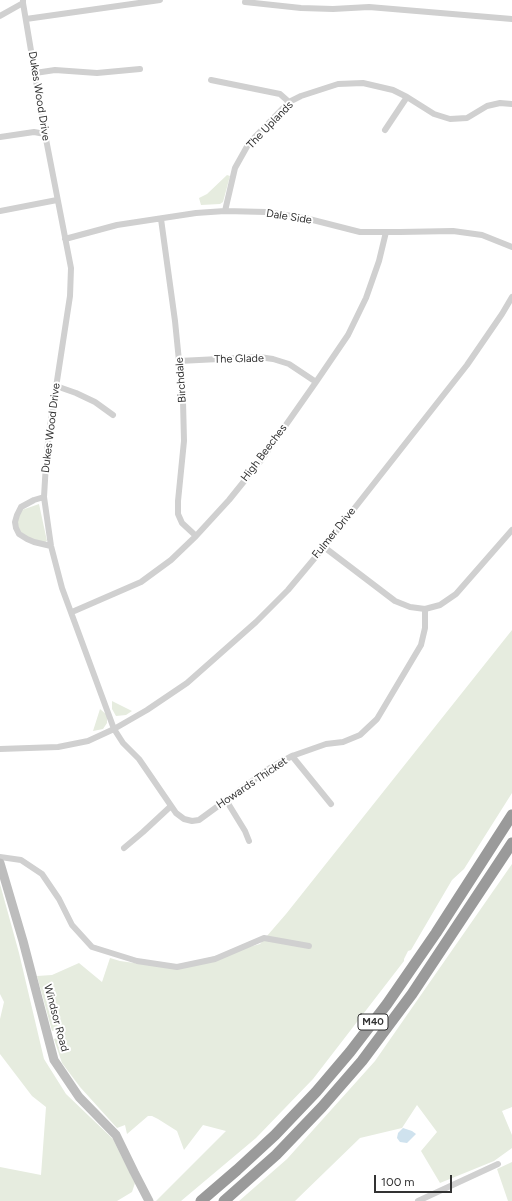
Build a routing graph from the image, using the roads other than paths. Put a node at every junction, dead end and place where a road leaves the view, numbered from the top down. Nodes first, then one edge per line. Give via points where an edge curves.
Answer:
1 (160, 0) edge
2 (23, 1) edge
3 (245, 2) dead end
4 (369, 3) edge
5 (0, 16) edge
6 (26, 19) junction
7 (512, 19) edge
8 (140, 69) dead end
9 (35, 73) junction
10 (211, 80) dead end
11 (407, 97) junction
12 (289, 102) junction
13 (512, 104) edge
14 (386, 130) dead end
15 (45, 134) junction
16 (0, 137) edge
17 (57, 200) junction
18 (0, 211) edge
19 (225, 211) junction
20 (161, 219) junction
21 (386, 232) junction
22 (64, 239) junction
23 (512, 247) edge
24 (512, 297) edge
25 (180, 361) junction
26 (316, 382) junction
27 (56, 386) junction
28 (113, 415) dead end
29 (44, 497) junction
30 (512, 530) edge
31 (196, 536) junction
32 (51, 546) junction
33 (324, 546) junction
34 (425, 609) junction
35 (72, 612) junction
36 (114, 729) junction
37 (0, 749) edge
38 (292, 756) junction
39 (226, 800) junction
40 (331, 804) dead end
41 (171, 806) junction
42 (512, 815) edge
43 (249, 841) dead end
44 (512, 843) edge
45 (124, 848) dead end
46 (0, 857) edge
47 (0, 862) edge
48 (309, 946) dead end
49 (498, 1164) dead end
50 (149, 1201) edge
51 (201, 1201) edge
52 (224, 1201) edge
53 (418, 1201) edge

1 - 6 street
2 - 5 street
2 - 6 street, Dukes Wood Drive
3 - 4 street via 333,9
4 - 7 street
6 - 9 street, Dukes Wood Drive
8 - 9 street via 97,74 55,70
9 - 15 street, Dukes Wood Drive
10 - 12 street via 280,94
11 - 12 street, The Uplands via 393,90 363,83 338,84
11 - 13 street, The Uplands via 434,114 450,119 467,118 487,106
11 - 14 street
12 - 19 street, The Uplands via 249,143 235,168
15 - 16 street via 34,132
15 - 17 street, Dukes Wood Drive
17 - 18 street
17 - 22 street, Dukes Wood Drive
19 - 20 street, Dale Side
19 - 21 street, Dale Side via 266,212 305,218 360,232
20 - 22 street, Dale Side via 117,225
20 - 25 street, Birchdale
21 - 23 street, Dale Side via 453,231 482,236
21 - 26 street, High Beeches via 366,298 348,335
22 - 27 street, Dukes Wood Drive via 71,268 70,296
24 - 33 street, Fulmer Drive via 467,365
25 - 26 street, The Glade via 259,357 273,359 289,364
25 - 31 street, Birchdale via 184,441 178,514 182,523
26 - 31 street, High Beeches via 229,500
27 - 28 street via 76,392
27 - 29 street, Dukes Wood Drive
29 - 32 street, Dukes Wood Drive
29 - 32 street via 21,507 15,522 19,534 26,539
30 - 34 street via 456,594 440,605
31 - 35 street, High Beeches via 171,560 141,582
32 - 35 street, Dukes Wood Drive via 62,588
33 - 34 street via 395,601
33 - 36 street, Fulmer Drive via 288,590 261,617 187,683
34 - 38 street, Howards Thicket via 425,628 421,646 377,719 360,734 343,742 326,744
35 - 36 street, Dukes Wood Drive
36 - 37 street via 88,741 58,747
36 - 41 street, Howards Thicket via 123,743 139,759
38 - 39 street, Howards Thicket via 270,768
38 - 40 street
39 - 41 street, Howards Thicket via 198,820 192,821 184,819
39 - 43 street
41 - 45 street
42 - 51 highway, M40 via 436,933 350,1052 275,1135
44 - 52 highway, M40 via 412,994 362,1061 276,1155
46 - 48 street via 21,860 42,874 72,925 92,947 137,961 177,967 215,959 264,938
47 - 50 main road, Windsor Road via 54,1060 79,1098 116,1135
49 - 53 street

